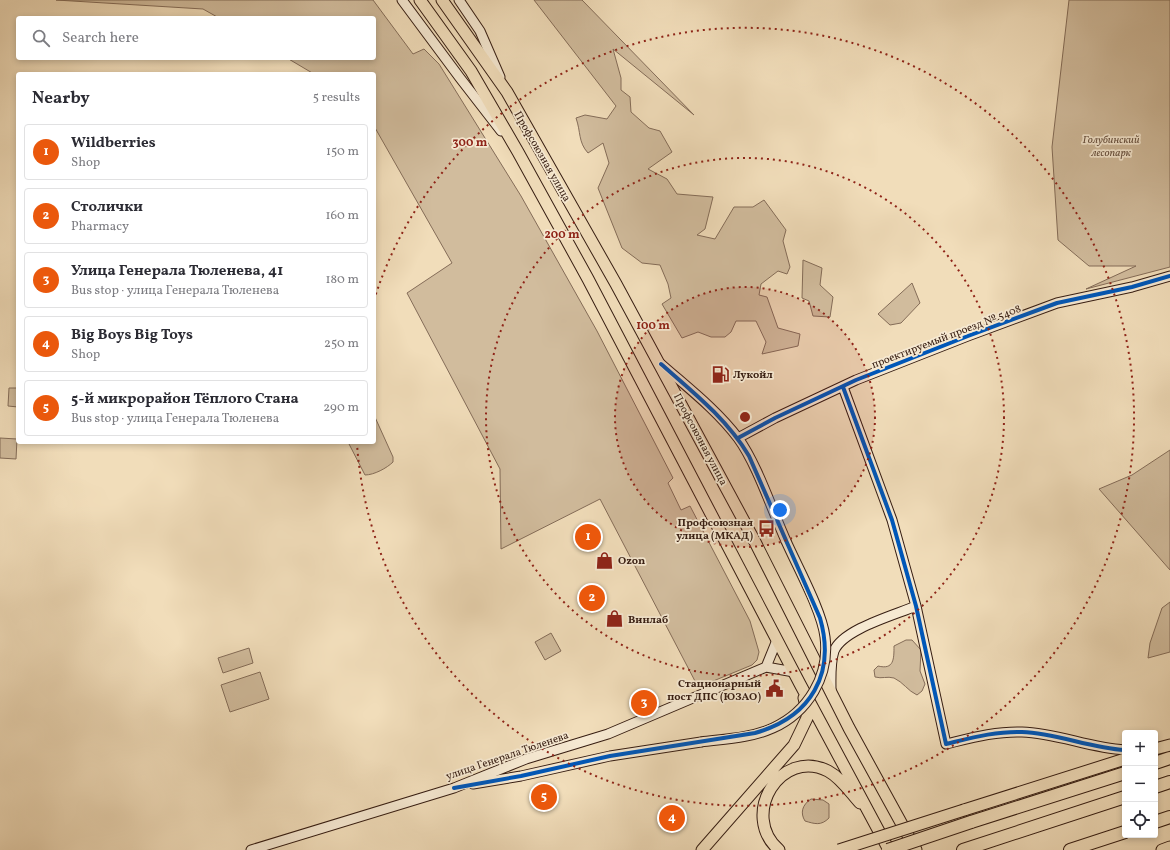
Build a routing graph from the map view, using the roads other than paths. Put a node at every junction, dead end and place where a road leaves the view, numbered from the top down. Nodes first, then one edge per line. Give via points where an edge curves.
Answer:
1 (402, 0) edge
2 (420, 0) edge
3 (442, 0) edge
4 (459, 0) edge
5 (507, 92) junction
6 (518, 152) junction
7 (1170, 276) edge
8 (661, 364) junction
9 (843, 387) junction
10 (738, 438) junction
11 (916, 606) junction
12 (777, 640) junction
13 (766, 667) junction
14 (794, 672) junction
15 (800, 684) junction
16 (831, 691) junction
17 (1168, 745) edge
18 (1158, 747) edge
19 (1122, 750) edge
20 (1170, 758) edge
21 (1122, 760) edge
22 (1158, 762) edge
23 (1122, 774) edge
24 (1170, 782) edge
25 (1158, 786) edge
26 (454, 788) junction
27 (1122, 798) edge
28 (871, 815) junction
29 (1170, 817) edge
30 (1158, 821) edge
31 (1122, 833) edge
32 (891, 834) junction
33 (1170, 847) edge
34 (251, 850) edge
35 (702, 850) edge
36 (779, 850) edge
37 (839, 850) edge
38 (857, 850) edge
39 (889, 850) edge
40 (916, 850) edge
41 (963, 850) edge
42 (1070, 850) edge
43 (1162, 850) edge

1 - 6 street, Профсоюзная улица
2 - 6 main road, Профсоюзная улица via 471,71
3 - 5 main road, Профсоюзная улица
4 - 5 street, Профсоюзная улица via 480,31
5 - 8 main road, Профсоюзная улица
6 - 12 main road, Профсоюзная улица via 588,279
7 - 9 street, проектируемый проезд № 5408 via 1057,303
8 - 10 street
8 - 16 main road, Профсоюзная улица
9 - 10 street, проектируемый проезд № 5408
9 - 11 street via 892,520
10 - 26 street, bridge via 749,456 820,618 825,636 825,660 818,685 804,706 789,719 756,733 610,756
11 - 16 street via 855,631 841,640 834,651
11 - 19 street via 946,744 986,735 1023,732 1100,748
12 - 13 street
12 - 14 main road, Профсоюзная улица
13 - 14 street
13 - 26 street, улица Генерала Тюленева via 608,734 526,759
14 - 15 main road, Профсоюзная улица
15 - 28 main road
15 - 35 main road via 807,718 794,745
16 - 40 main road, Профсоюзная улица
17 - 18 main road
20 - 22 highway
21 - 32 main road, bridge
23 - 39 highway, bridge
24 - 25 highway
26 - 34 street, улица Генерала Тюленева
27 - 41 highway
28 - 36 main road via 839,779 827,770 813,766 792,770 780,778 770,790 762,811 766,833
28 - 39 main road
29 - 30 highway
31 - 42 highway
32 - 37 main road, bridge
32 - 38 main road, bridge
33 - 43 main road

